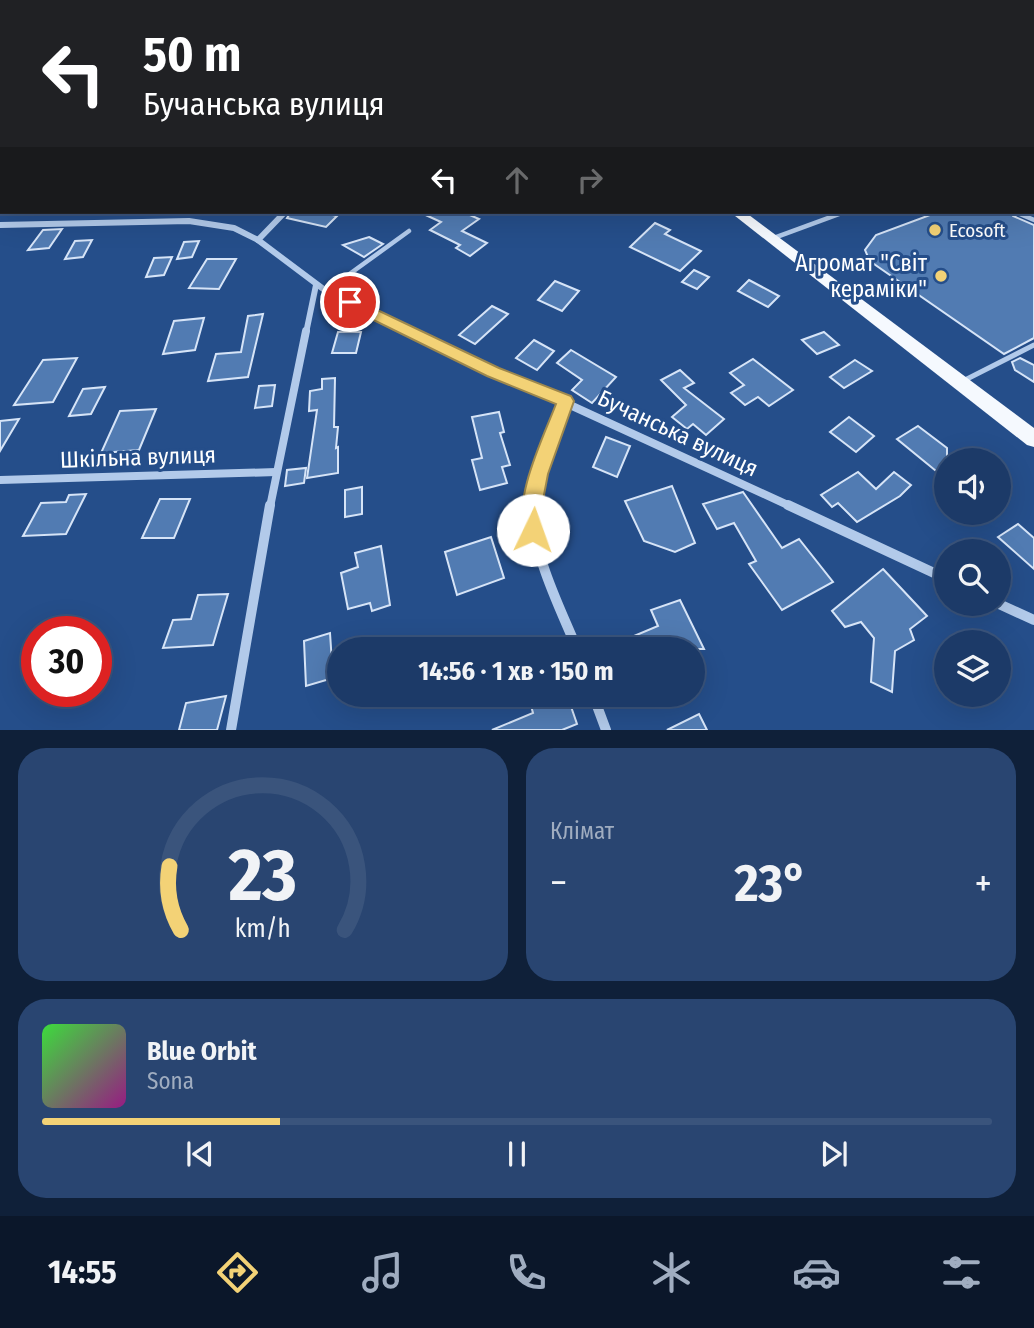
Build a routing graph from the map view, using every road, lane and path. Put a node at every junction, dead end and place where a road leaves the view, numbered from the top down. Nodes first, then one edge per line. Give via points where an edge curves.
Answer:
1 (283, 214) edge
2 (740, 214) edge
3 (840, 214) edge
4 (0, 225) edge
5 (409, 231) dead end
6 (772, 238) junction
7 (258, 240) junction
8 (316, 285) junction
9 (326, 290) junction
10 (1034, 345) edge
11 (960, 383) junction
12 (565, 401) junction
13 (1034, 439) edge
14 (276, 472) junction
15 (0, 480) edge
16 (934, 573) edge
17 (1011, 609) edge
18 (1034, 620) edge
19 (573, 637) edge
20 (597, 707) edge
21 (230, 730) edge
22 (606, 730) edge

1 - 7 street
2 - 6 main road
3 - 6 street
4 - 7 street, Бучанська вулиця via 189,221 234,228
5 - 9 lane
6 - 11 main road
7 - 8 street, Бучанська вулиця
8 - 9 street, Бучанська вулиця
8 - 14 street
9 - 12 street, Бучанська вулиця via 493,372
10 - 11 lane
11 - 13 main road
12 - 16 street, Бучанська вулиця
12 - 19 street via 532,505 533,530
14 - 15 street, Шкільна вулиця
14 - 21 street
17 - 18 street
20 - 22 street

